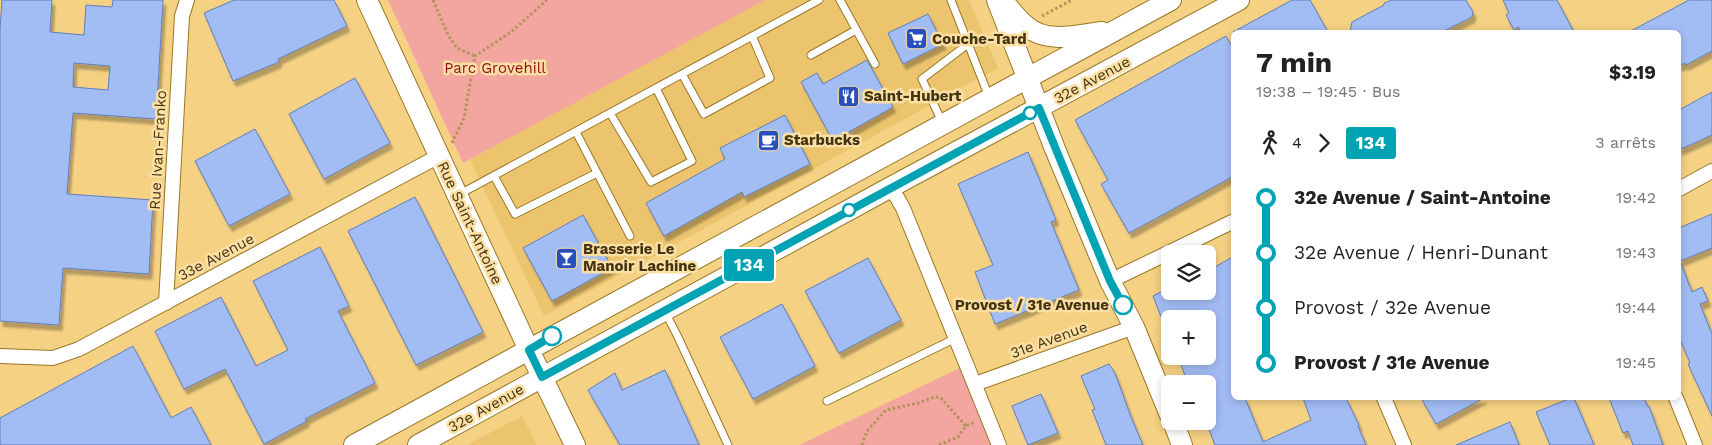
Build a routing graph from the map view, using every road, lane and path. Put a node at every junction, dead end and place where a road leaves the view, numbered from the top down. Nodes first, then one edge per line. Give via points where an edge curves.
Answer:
1 (187, 0) edge
2 (367, 0) edge
3 (433, 0) edge
4 (547, 0) edge
5 (819, 0) edge
6 (840, 0) edge
7 (951, 0) edge
8 (997, 0) edge
9 (1002, 0) edge
10 (1072, 0) edge
11 (1171, 0) edge
12 (1239, 0) edge
13 (1040, 17) dead end
14 (856, 30) junction
15 (1114, 31) junction
16 (752, 36) junction
17 (968, 44) junction
18 (811, 55) dead end
19 (475, 56) junction
20 (875, 64) dead end
21 (682, 74) junction
22 (1028, 78) junction
23 (656, 88) junction
24 (990, 98) junction
25 (1039, 108) junction
26 (610, 113) junction
27 (943, 124) junction
28 (576, 132) junction
29 (446, 149) junction
30 (1712, 171) edge
31 (597, 173) junction
32 (494, 176) junction
33 (892, 187) junction
34 (1681, 188) edge
35 (458, 195) junction
36 (1231, 222) edge
37 (630, 236) dead end
38 (1110, 281) junction
39 (166, 303) junction
40 (664, 311) junction
41 (1134, 327) junction
42 (956, 338) junction
43 (529, 350) junction
44 (0, 356) edge
45 (542, 377) junction
46 (975, 384) junction
47 (1161, 393) edge
48 (1385, 400) edge
49 (1677, 400) edge
50 (827, 401) dead end
51 (978, 421) dead end
52 (966, 426) junction
53 (1176, 430) edge
54 (354, 445) edge
55 (418, 445) edge
56 (575, 445) edge
57 (728, 445) edge
58 (862, 445) edge
59 (939, 445) edge
60 (999, 445) edge
61 (1182, 445) edge
62 (1404, 445) edge
63 (1695, 445) edge

1 - 39 street, Rue Ivan-Franko via 182,16
2 - 29 main road, Rue Saint-Antoine
3 - 19 path via 457,48
4 - 19 path via 511,32
5 - 16 lane
6 - 14 lane
7 - 17 lane
8 - 22 main road
9 - 15 main road via 1026,26 1045,36
10 - 13 path
11 - 15 main road, 32e Avenue
12 - 25 main road, 32e Avenue
14 - 18 lane
14 - 20 lane
15 - 22 main road, 32e Avenue
16 - 21 lane
16 - 21 lane via 770,78 704,114
17 - 24 lane
17 - 27 lane via 922,79
19 - 29 path via 464,118
21 - 23 lane
22 - 24 main road, 32e Avenue
22 - 25 main road
23 - 26 lane
23 - 26 lane via 692,160 651,182
24 - 27 main road, 32e Avenue
25 - 33 main road, 32e Avenue
25 - 38 main road
26 - 28 lane
27 - 43 main road, 32e Avenue
28 - 31 lane
28 - 32 lane
29 - 35 main road, Rue Saint-Antoine
29 - 39 street, 33e Avenue
30 - 34 street
31 - 32 lane via 515,214
31 - 37 lane
32 - 35 lane
33 - 40 main road, 32e Avenue
33 - 42 street
35 - 43 main road, Rue Saint-Antoine
36 - 38 street
38 - 41 main road
39 - 44 street, 33e Avenue via 70,353 53,358
40 - 45 main road, 32e Avenue
40 - 57 lane
41 - 46 street, 31e Avenue
41 - 47 main road
42 - 46 street
42 - 50 lane
43 - 45 main road, Rue Saint-Antoine
43 - 54 main road, 32e Avenue
45 - 55 main road, 32e Avenue
45 - 56 main road, Rue Saint-Antoine
46 - 60 street
48 - 62 street
49 - 63 street
51 - 52 path
52 - 58 path via 940,398 934,397 886,410 867,431
52 - 59 path via 958,437
53 - 61 main road

